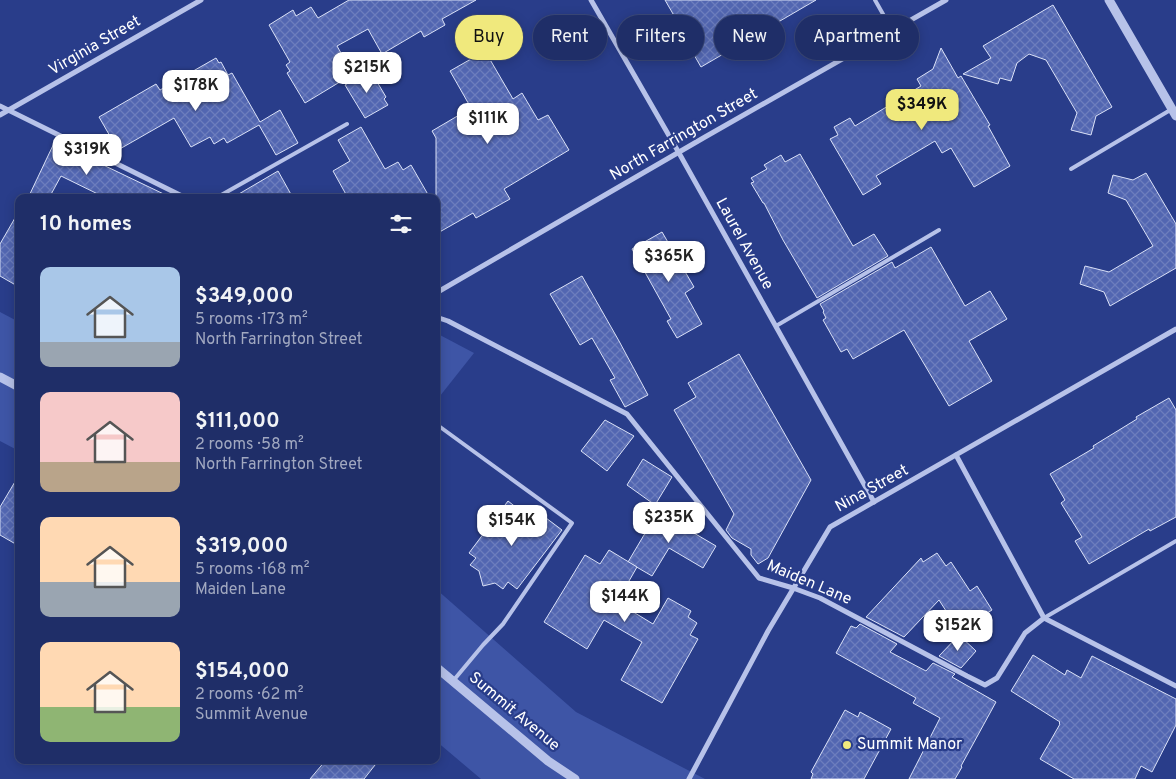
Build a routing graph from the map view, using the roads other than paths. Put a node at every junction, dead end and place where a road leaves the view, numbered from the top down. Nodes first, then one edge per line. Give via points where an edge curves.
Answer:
1 (202, 0) edge
2 (591, 0) edge
3 (875, 0) edge
4 (946, 0) edge
5 (1109, 0) edge
6 (884, 15) edge
7 (919, 15) edge
8 (840, 60) edge
9 (0, 106) edge
10 (8, 110) junction
11 (1174, 113) edge
12 (0, 115) edge
13 (347, 124) dead end
14 (679, 153) junction
15 (1071, 169) dead end
16 (178, 194) edge
17 (223, 194) edge
18 (939, 230) dead end
19 (440, 292) edge
20 (440, 318) edge
21 (776, 326) junction
22 (1176, 329) edge
23 (0, 377) edge
24 (15, 385) edge
25 (440, 427) edge
26 (956, 456) junction
27 (874, 502) junction
28 (1176, 541) edge
29 (793, 588) junction
30 (1044, 618) junction
31 (440, 670) edge
32 (452, 681) junction
33 (1176, 686) edge
34 (575, 779) edge
35 (689, 779) edge

1 - 10 street, Virginia Street
2 - 14 street, Laurel Avenue
3 - 6 lane
4 - 7 street, North Farrington Street
5 - 11 street
8 - 14 street, North Farrington Street
9 - 10 street
10 - 12 street, Virginia Street
10 - 16 street
11 - 15 lane
13 - 17 lane
14 - 19 street, North Farrington Street
14 - 21 street, Laurel Avenue
18 - 21 lane
20 - 29 street, Maiden Lane via 627,414 759,578
21 - 27 street, Laurel Avenue
22 - 26 street, Nina Street
23 - 24 street
25 - 32 lane via 572,523 503,624
26 - 27 street, Nina Street
26 - 30 street
27 - 29 street, Nina Street via 830,527
28 - 30 lane
29 - 30 street, Maiden Lane via 820,598 985,684 997,678 1025,633
29 - 35 street, Nina Street
30 - 33 street
31 - 32 street, Summit Avenue
32 - 34 street, Summit Avenue via 548,761

